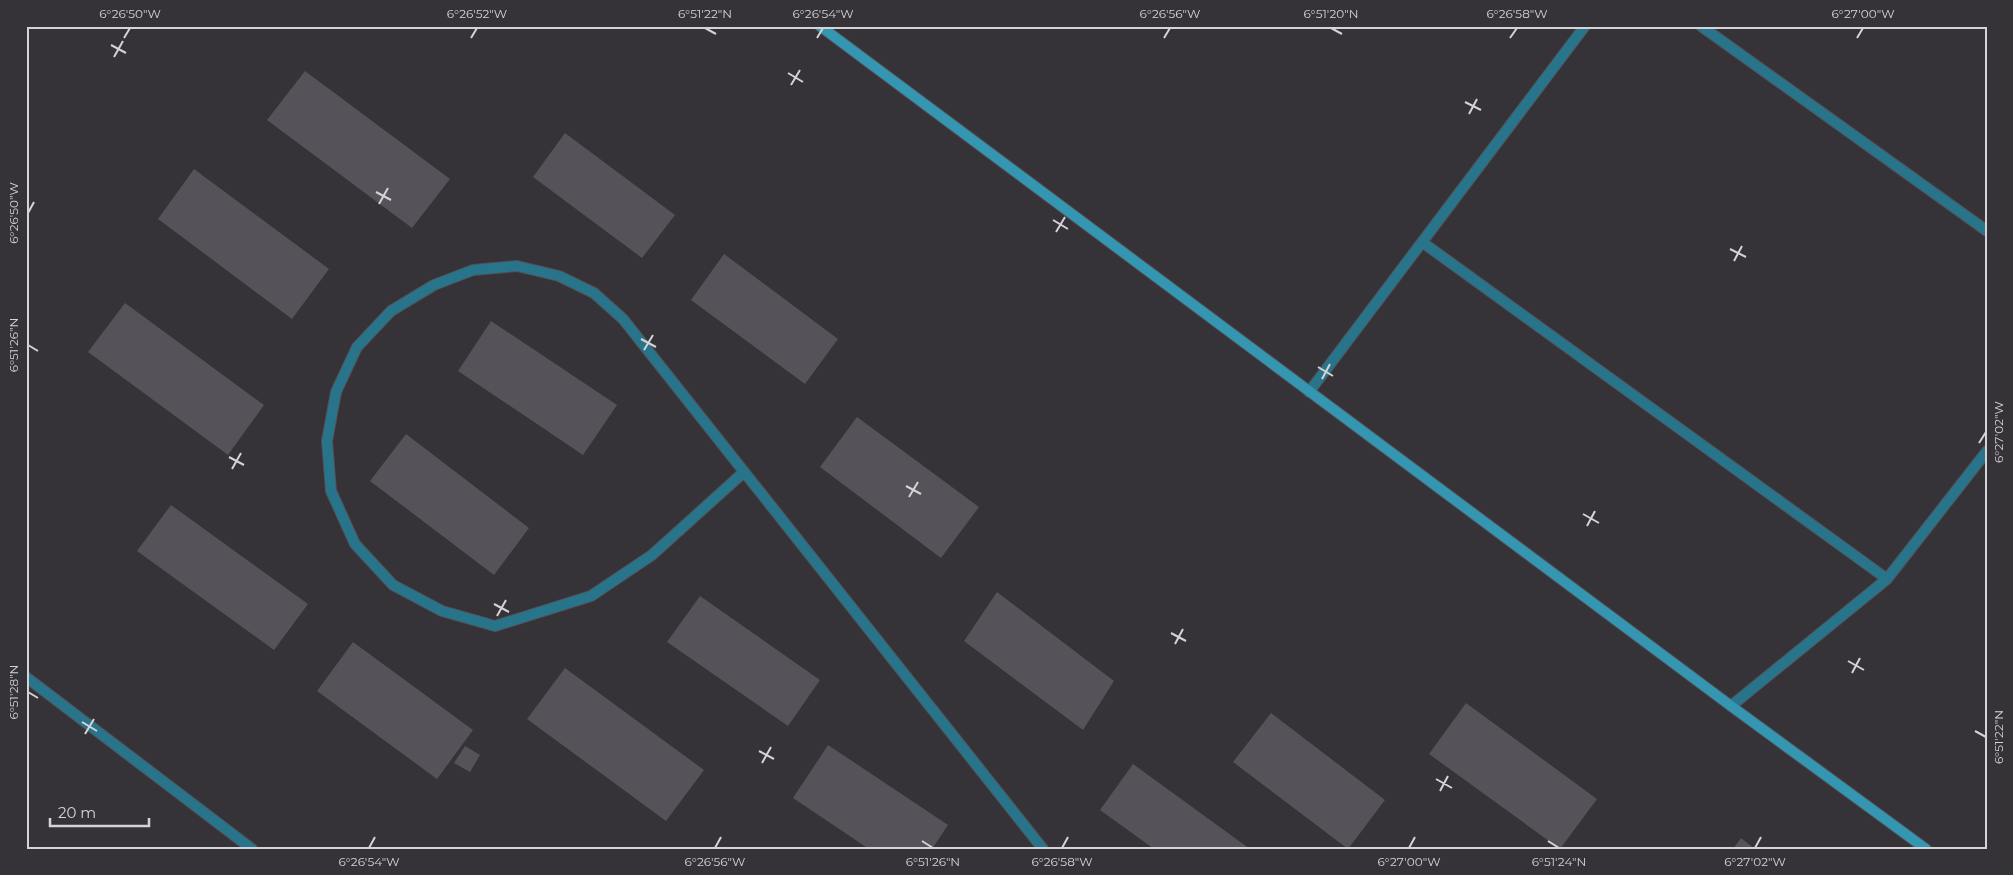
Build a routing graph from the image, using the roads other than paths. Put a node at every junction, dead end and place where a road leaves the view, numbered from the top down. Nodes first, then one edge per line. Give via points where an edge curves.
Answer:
1 (820, 26) edge
2 (1585, 26) edge
3 (1701, 26) edge
4 (1987, 231) edge
5 (1422, 242) junction
6 (1309, 392) junction
7 (1987, 451) edge
8 (744, 472) junction
9 (1887, 579) junction
10 (26, 677) edge
11 (1731, 706) junction
12 (252, 849) edge
13 (1043, 849) edge
14 (1926, 849) edge

1 - 6 street
2 - 5 street
3 - 4 street
5 - 6 street
5 - 9 street
6 - 11 street
7 - 9 street
8 - 8 street via 623,319 594,294 559,276 518,266 473,270 434,286 391,311 357,347 336,392 327,442 331,491 355,544 393,585 442,611 496,626 591,596 652,555
8 - 13 street
9 - 11 street
10 - 12 street
11 - 14 street

